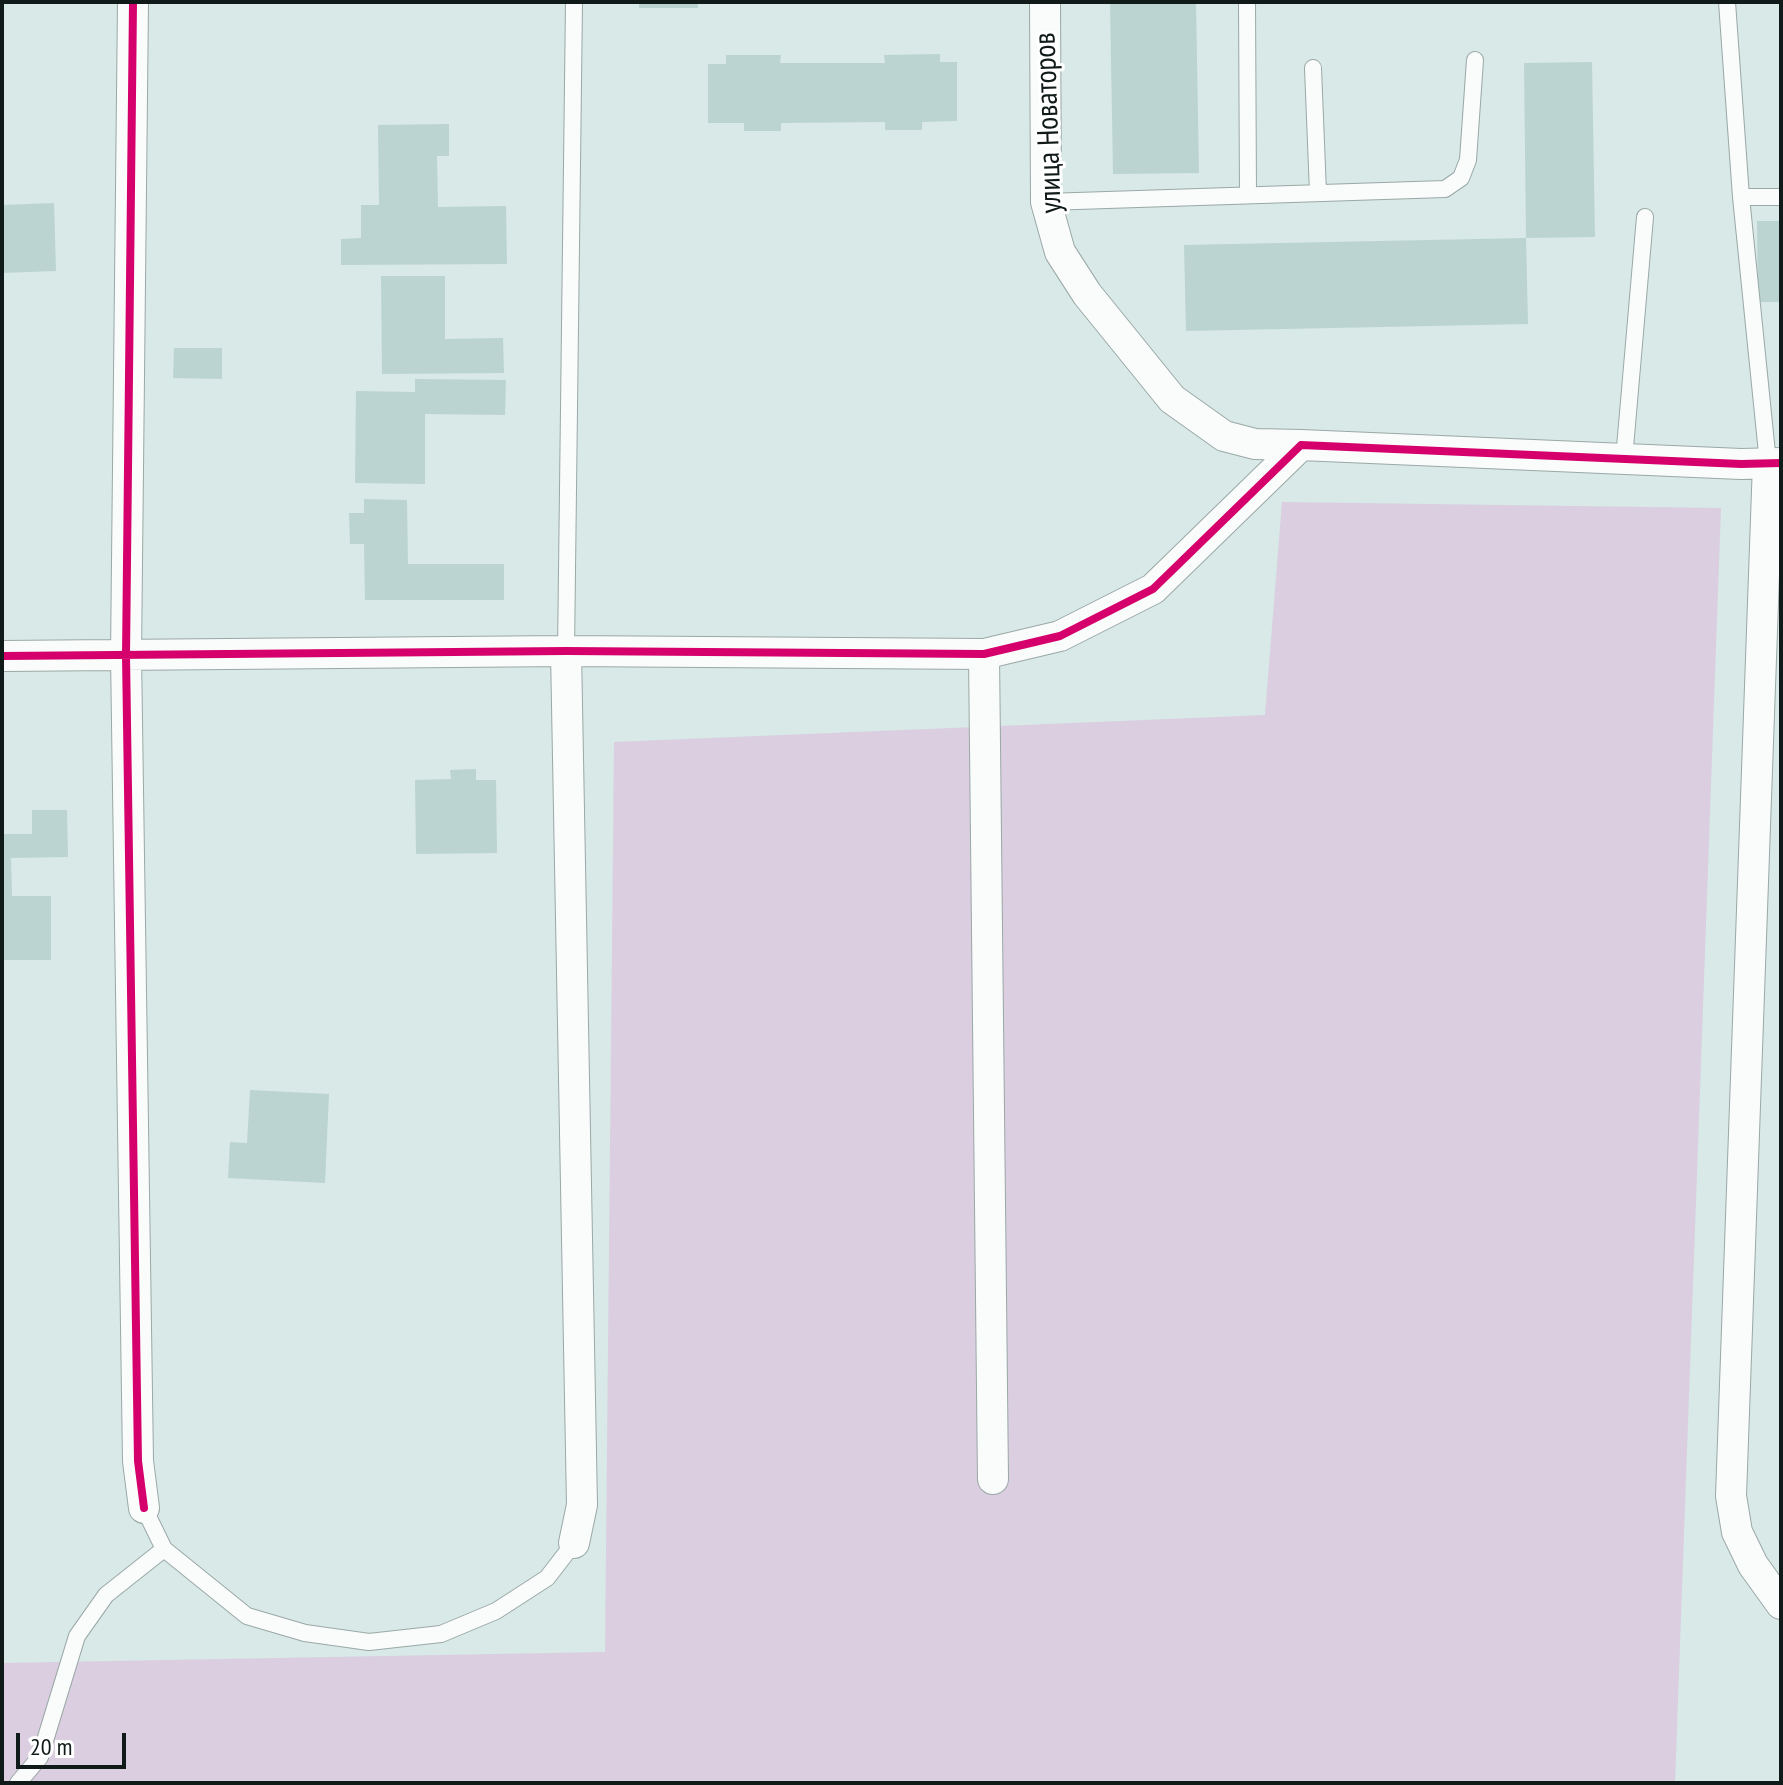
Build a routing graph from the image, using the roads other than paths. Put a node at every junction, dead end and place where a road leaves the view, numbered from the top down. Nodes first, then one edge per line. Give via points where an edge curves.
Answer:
1 (133, 2) edge
2 (574, 2) edge
3 (1045, 2) edge
4 (1247, 2) edge
5 (1727, 2) edge
6 (1475, 60) dead end
7 (1313, 68) dead end
8 (1318, 193) junction
9 (1248, 195) junction
10 (1741, 197) junction
11 (1781, 197) edge
12 (1046, 202) junction
13 (1645, 217) dead end
14 (1301, 445) junction
15 (1624, 459) junction
16 (1774, 463) edge
17 (566, 651) junction
18 (984, 654) junction
19 (126, 655) junction
20 (2, 656) edge
21 (993, 1479) dead end
22 (144, 1508) joint
23 (574, 1543) joint
24 (164, 1549) junction
25 (1781, 1604) edge
26 (18, 1783) edge

1 - 19 street
2 - 17 lane
3 - 12 street, улица Новаторов
4 - 9 lane
5 - 10 lane
6 - 8 lane via 1468,160 1461,178 1445,189
7 - 8 lane
8 - 9 lane
9 - 12 lane
10 - 11 lane
10 - 16 lane
12 - 14 street, улица Новаторов via 1060,252 1172,399 1224,436 1255,444
13 - 15 lane
14 - 15 street, улица Новаторов
14 - 18 street via 1153,589 1060,636
15 - 16 street, улица Новаторов
16 - 25 street via 1731,1496 1737,1532
17 - 18 street
17 - 19 street
17 - 23 street via 582,1505
18 - 21 street
19 - 20 street
19 - 22 street via 138,1445
22 - 24 lane
23 - 24 lane via 547,1578 496,1611 441,1634 369,1642 305,1633 247,1616
24 - 26 lane via 106,1595 77,1636 40,1757

